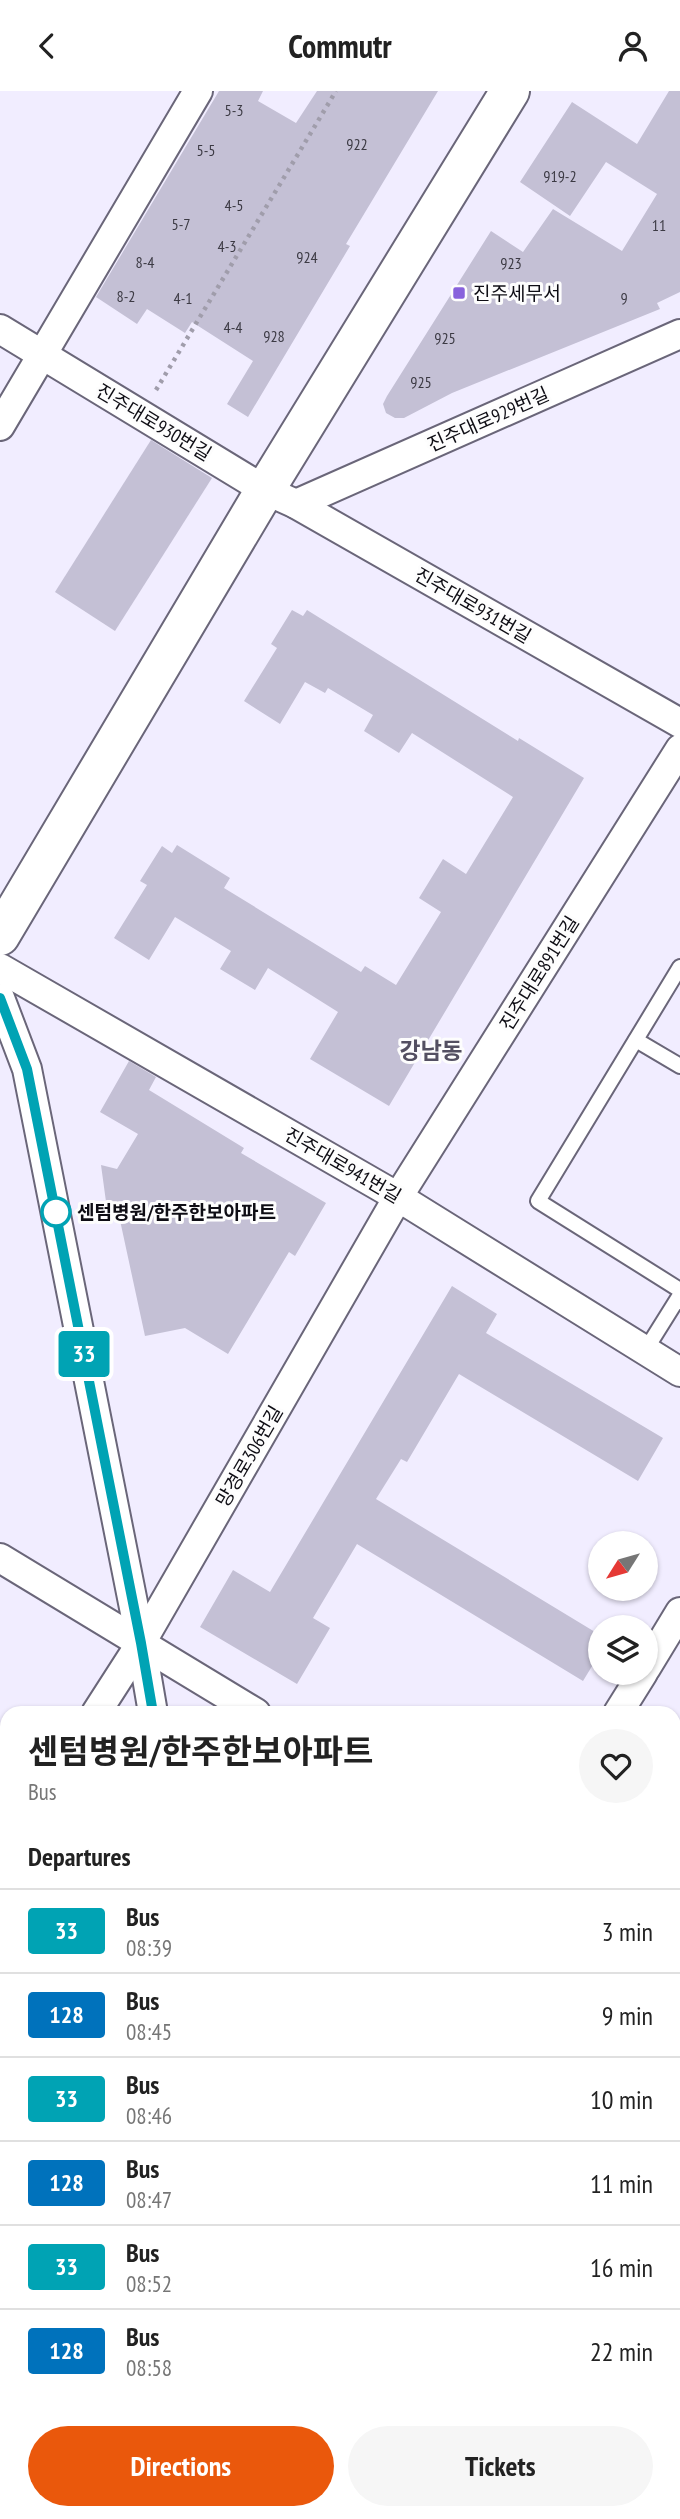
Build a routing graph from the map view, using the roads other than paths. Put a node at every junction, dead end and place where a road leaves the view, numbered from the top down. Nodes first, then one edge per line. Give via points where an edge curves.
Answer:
1 (198, 91) edge
2 (510, 91) edge
3 (0, 329) edge
4 (680, 334) edge
5 (42, 355) junction
6 (0, 426) edge
7 (281, 497) junction
8 (680, 723) edge
9 (680, 749) edge
10 (0, 936) edge
11 (680, 967) edge
12 (0, 968) edge
13 (0, 998) edge
14 (636, 1040) junction
15 (680, 1066) edge
16 (398, 1197) junction
17 (680, 1293) edge
18 (645, 1351) junction
19 (680, 1372) edge
20 (0, 1558) edge
21 (680, 1612) edge
22 (141, 1643) junction
23 (658, 1648) edge
24 (636, 1685) edge
25 (100, 1706) edge
26 (152, 1706) edge
27 (244, 1706) edge
28 (622, 1706) edge

1 - 5 street
2 - 7 street
3 - 5 street, 진주대로930번길
4 - 7 street, 진주대로929번길
5 - 6 street
5 - 7 street, 진주대로930번길
7 - 8 street, 진주대로931번길
7 - 10 street
9 - 16 street, 진주대로891번길
11 - 14 lane
12 - 16 street, 진주대로941번길
13 - 22 street via 27,1069
14 - 15 lane
14 - 17 lane via 538,1201
16 - 18 street, 진주대로941번길
16 - 22 street, 망경로306번길
17 - 18 lane
18 - 19 street, 진주대로941번길
20 - 22 street
21 - 23 street
22 - 25 street, 망경로306번길
22 - 26 street
22 - 27 street
24 - 28 street

